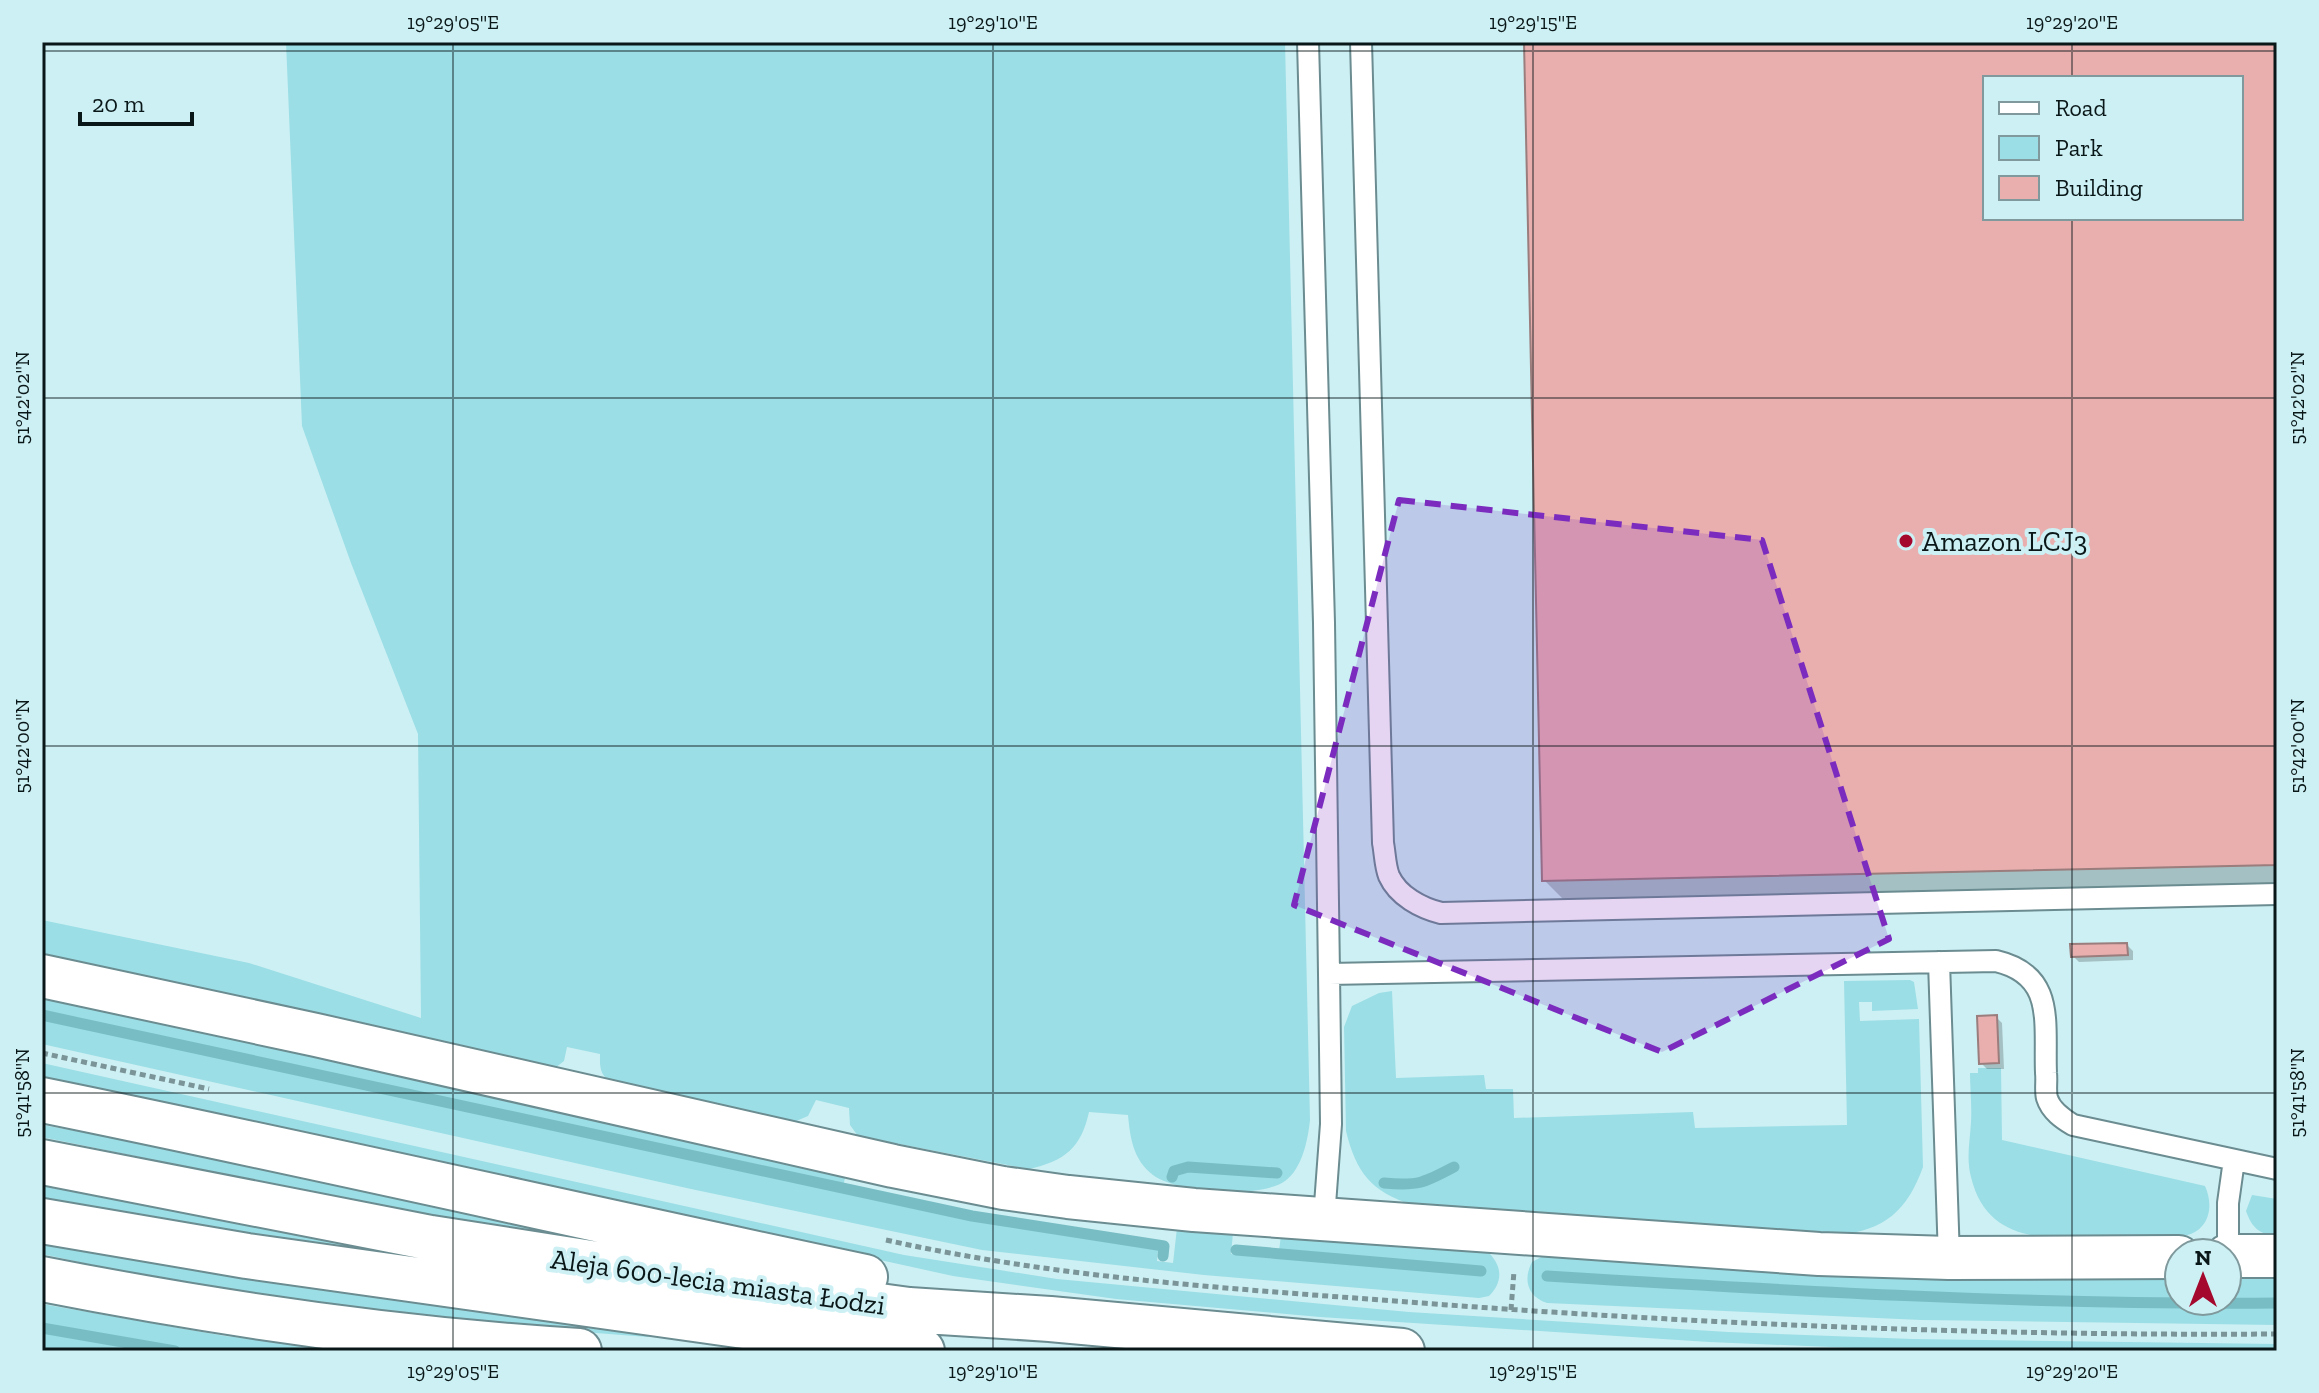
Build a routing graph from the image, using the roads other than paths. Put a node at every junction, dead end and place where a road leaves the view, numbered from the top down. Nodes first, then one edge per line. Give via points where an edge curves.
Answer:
1 (1308, 42) edge
2 (1361, 42) edge
3 (2277, 894) edge
4 (1939, 962) junction
5 (1329, 974) junction
6 (42, 976) edge
7 (42, 1100) edge
8 (2234, 1160) junction
9 (42, 1162) edge
10 (2277, 1169) edge
11 (1324, 1218) junction
12 (42, 1221) edge
13 (2228, 1237) edge
14 (2243, 1256) edge
15 (2277, 1256) edge
16 (2163, 1257) edge
17 (1949, 1258) junction
18 (42, 1279) edge
19 (1050, 1319) junction
20 (579, 1351) edge
21 (922, 1351) edge
22 (1402, 1351) edge

1 - 5 lane
2 - 3 lane via 1383,843 1389,876 1403,894 1441,913
4 - 5 lane
4 - 8 lane via 1996,961 2029,974 2044,1008 2047,1100 2058,1116 2073,1125
4 - 17 lane
5 - 11 lane via 1331,1124
6 - 11 street via 1003,1188 1194,1210
7 - 19 main road
8 - 10 lane
8 - 13 lane
9 - 19 main road, Aleja 600-lecia miasta Łodzi via 431,1238 623,1269 909,1310
11 - 17 street via 1819,1254
12 - 21 main road, Aleja 600-lecia miasta Łodzi via 247,1256
14 - 15 street
16 - 17 street
18 - 20 main road via 307,1325
19 - 22 main road, Aleja 600-lecia miasta Łodzi

